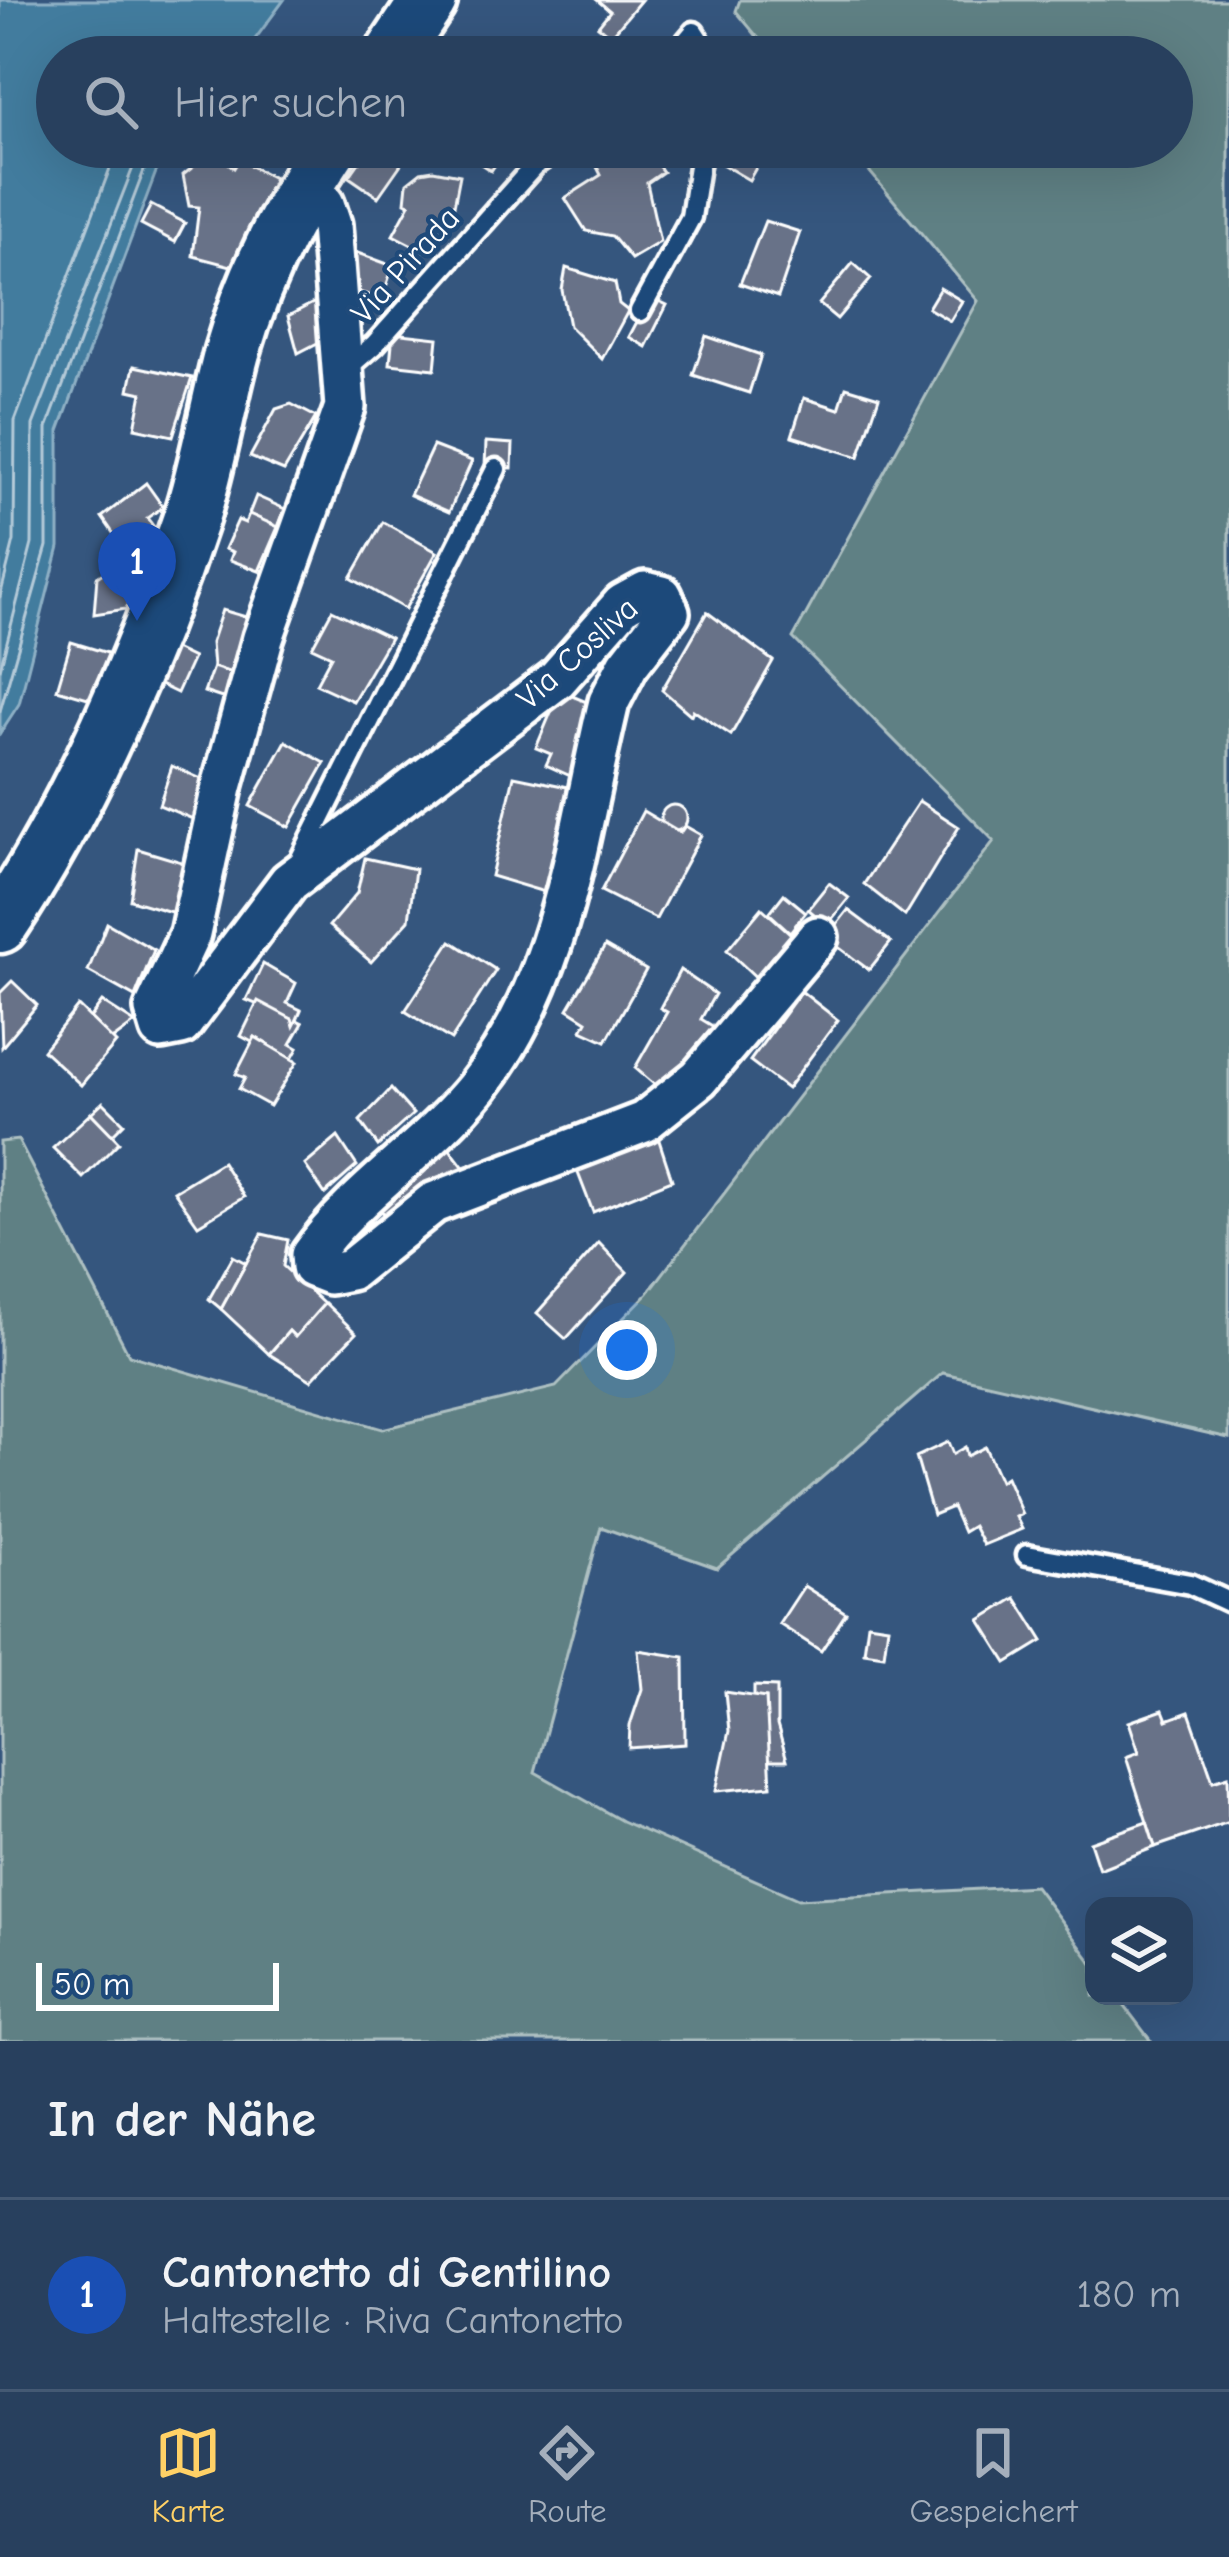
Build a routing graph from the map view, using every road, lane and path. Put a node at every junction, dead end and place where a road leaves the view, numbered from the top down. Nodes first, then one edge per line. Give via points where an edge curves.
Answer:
1 (429, 0) edge
2 (405, 36) edge
3 (317, 168) edge
4 (318, 168) edge
5 (532, 168) edge
6 (699, 168) edge
7 (640, 311) dead end
8 (342, 372) junction
9 (496, 470) dead end
10 (289, 882) junction
11 (0, 925) edge
12 (818, 937) dead end
13 (1027, 1555) dead end
14 (1229, 1602) edge

1 - 2 main road
3 - 11 main road via 262,270 234,346 192,515 162,597 61,823
4 - 8 street, Via Cosliva via 331,225
5 - 8 lane, Via Pirada
6 - 7 lane via 692,217
8 - 10 street, Via Cosliva via 345,406 263,638 190,934 154,1009 161,1029 181,1025
9 - 10 lane
10 - 12 street, Via Cosliva via 556,680 623,604 645,592 662,596 669,612 609,702 554,950 481,1082 311,1255 312,1267 330,1274 350,1270 433,1203 644,1123 699,1078
13 - 14 lane via 1190,1584

